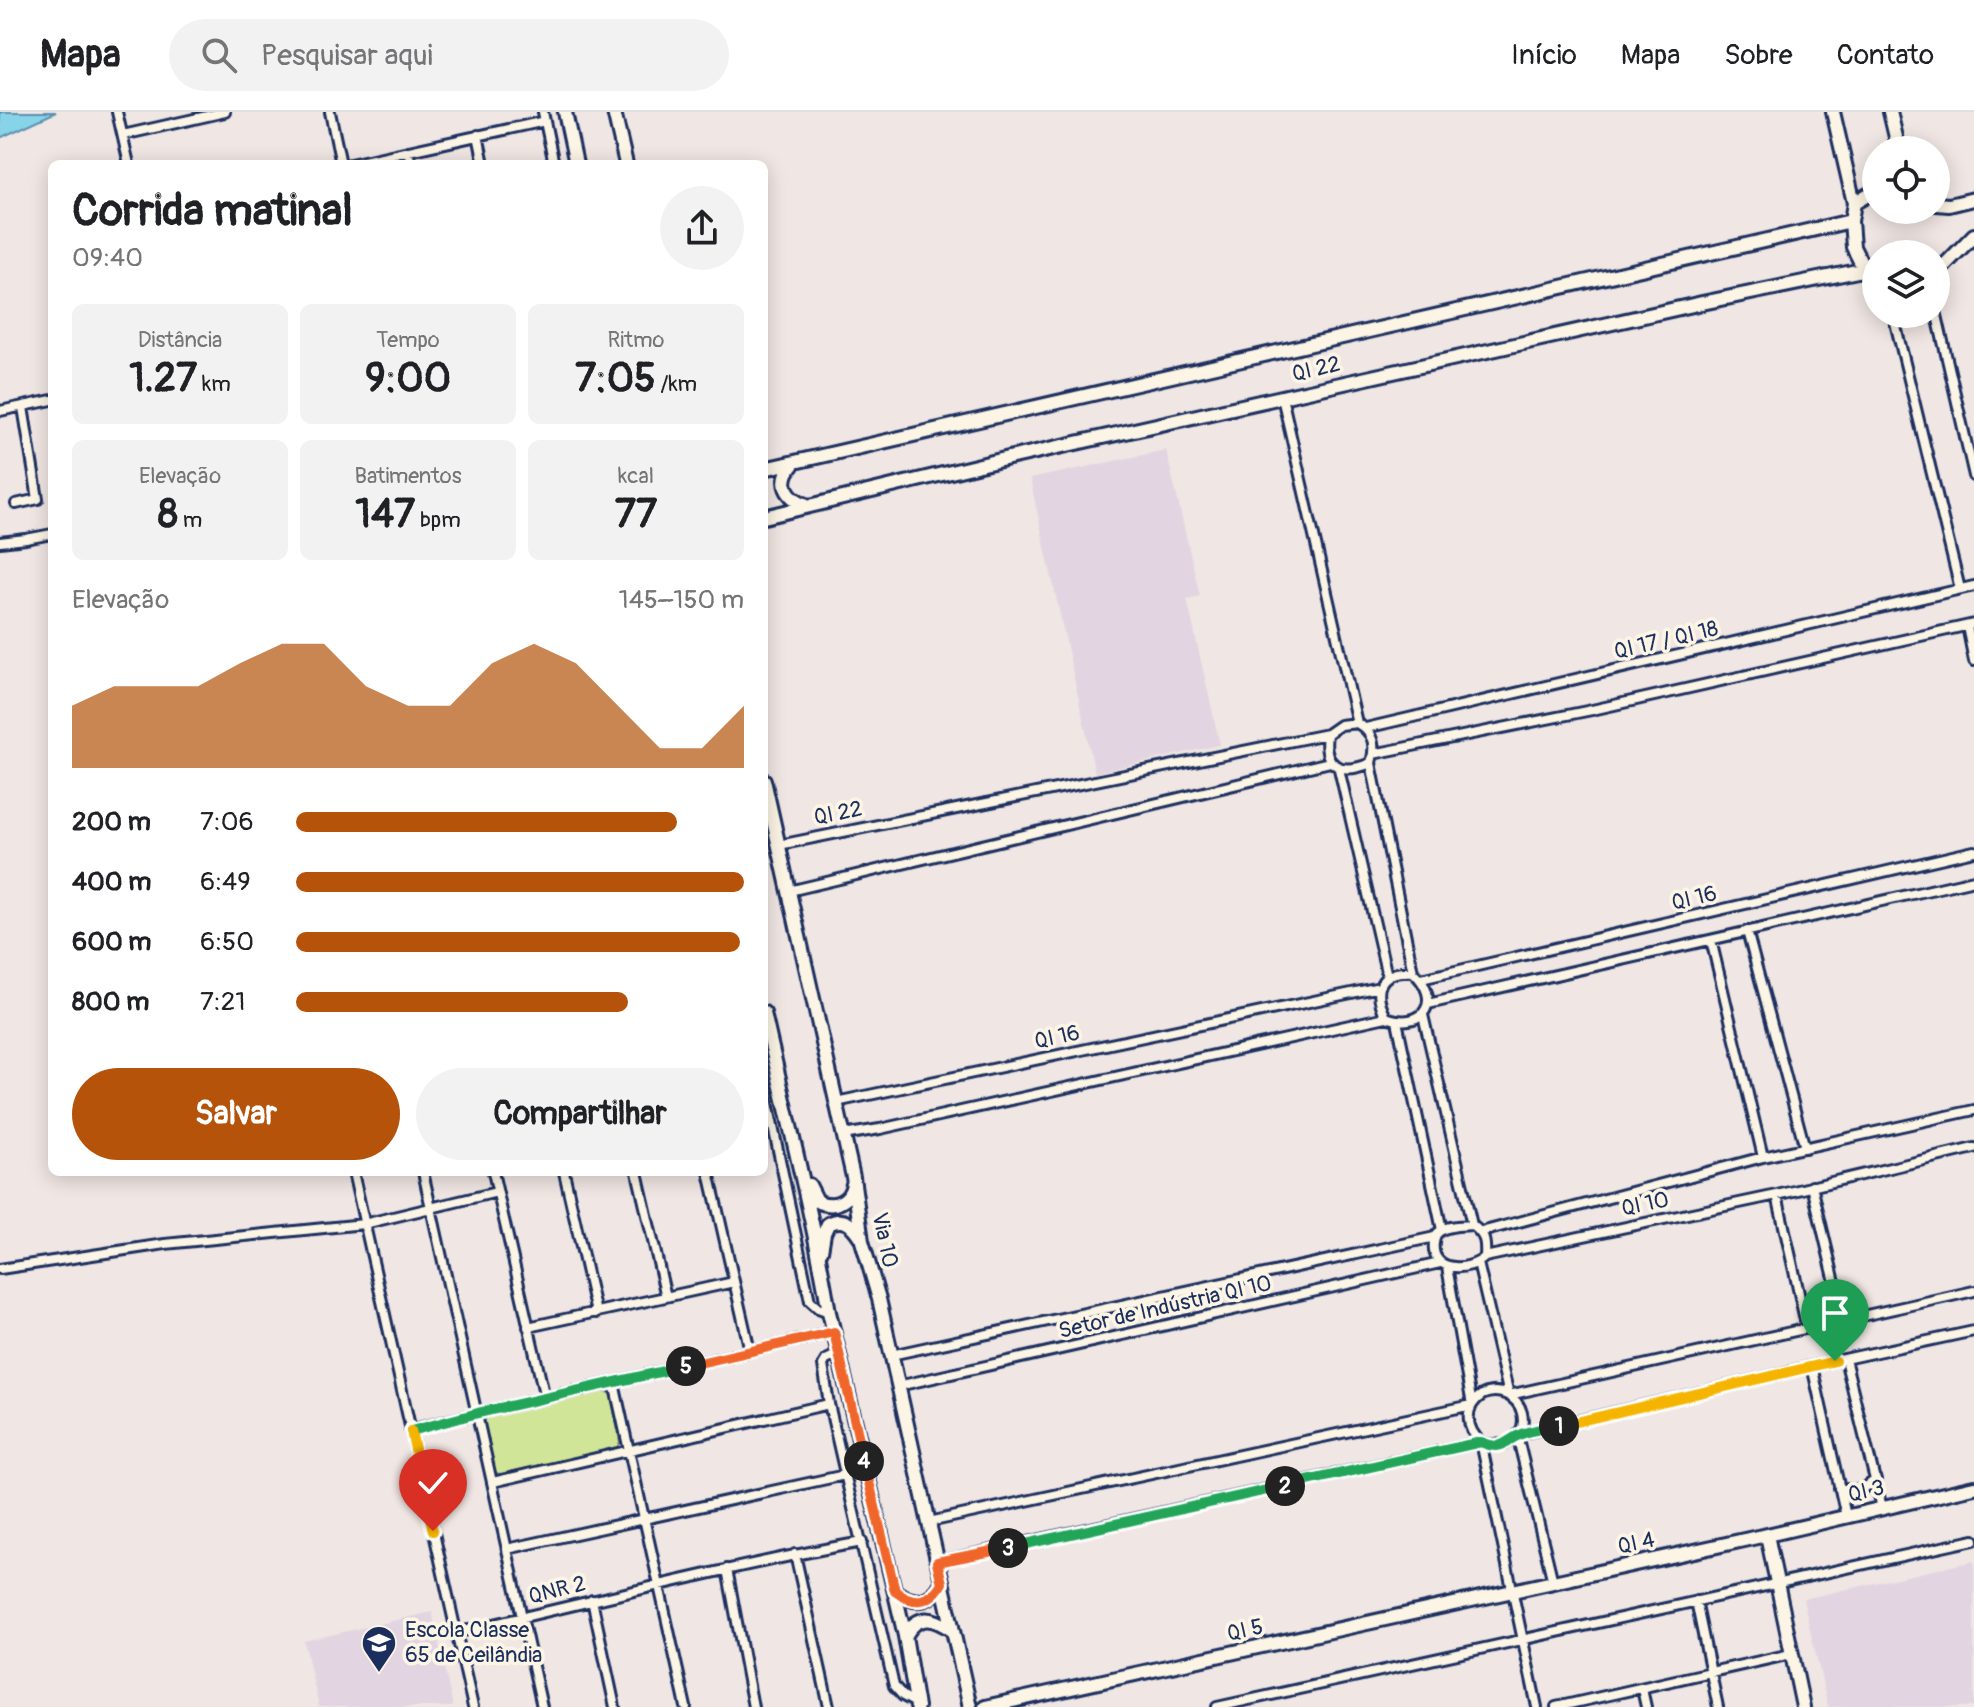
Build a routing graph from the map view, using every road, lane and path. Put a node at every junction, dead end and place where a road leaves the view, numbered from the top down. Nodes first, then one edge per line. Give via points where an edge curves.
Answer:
1 (117, 112) edge
2 (225, 112) edge
3 (330, 112) edge
4 (565, 112) edge
5 (614, 112) edge
6 (1833, 112) edge
7 (1890, 112) edge
8 (544, 116) edge
9 (123, 135) junction
10 (478, 135) junction
11 (1896, 136) edge
12 (408, 151) junction
13 (128, 160) edge
14 (340, 160) edge
15 (368, 160) edge
16 (410, 160) edge
17 (483, 160) edge
18 (553, 160) edge
19 (575, 160) edge
20 (624, 160) edge
21 (1862, 198) edge
22 (1973, 202) edge
23 (1854, 203) junction
24 (1950, 205) edge
25 (1851, 221) junction
26 (1974, 235) edge
27 (1969, 246) edge
28 (1862, 262) edge
29 (1950, 262) edge
30 (1862, 275) edge
31 (1896, 328) edge
32 (1940, 328) edge
33 (1282, 397) junction
34 (48, 401) edge
35 (23, 407) junction
36 (0, 411) edge
37 (794, 463) junction
38 (768, 468) edge
39 (1974, 476) edge
40 (16, 504) dead end
41 (809, 506) junction
42 (768, 516) edge
43 (48, 535) edge
44 (0, 542) edge
45 (1974, 586) edge
46 (1960, 589) junction
47 (1970, 625) edge
48 (1974, 661) edge
49 (1357, 723) junction
50 (1366, 728) junction
51 (1327, 734) junction
52 (1372, 759) junction
53 (1330, 762) junction
54 (1339, 769) junction
55 (768, 797) edge
56 (779, 845) junction
57 (1974, 851) edge
58 (1974, 880) edge
59 (789, 891) junction
60 (1747, 931) junction
61 (1711, 940) junction
62 (1413, 972) junction
63 (1387, 976) junction
64 (1421, 979) junction
65 (1380, 987) junction
66 (1428, 1004) junction
67 (1423, 1015) junction
68 (1386, 1017) junction
69 (1397, 1021) junction
70 (768, 1030) edge
71 (836, 1102) junction
72 (768, 1103) edge
73 (1974, 1110) edge
74 (774, 1131) junction
75 (768, 1133) edge
76 (843, 1135) junction
77 (1805, 1148) junction
78 (1974, 1148) edge
79 (797, 1152) junction
80 (1763, 1157) junction
81 (354, 1176) edge
82 (424, 1176) edge
83 (494, 1176) edge
84 (565, 1176) edge
85 (638, 1176) edge
86 (710, 1176) edge
87 (853, 1177) junction
88 (1812, 1186) junction
89 (497, 1192) junction
90 (1777, 1195) junction
91 (431, 1208) junction
92 (364, 1224) junction
93 (1472, 1225) junction
94 (1481, 1232) junction
95 (1438, 1233) junction
96 (862, 1241) junction
97 (820, 1260) junction
98 (1482, 1260) junction
99 (1444, 1265) junction
100 (0, 1269) edge
101 (734, 1282) junction
102 (1974, 1291) edge
103 (666, 1297) junction
104 (829, 1312) junction
105 (596, 1313) junction
106 (1844, 1320) junction
107 (528, 1327) junction
108 (1807, 1329) junction
109 (1974, 1331) edge
110 (834, 1332) junction
111 (750, 1351) junction
112 (839, 1354) junction
113 (891, 1355) junction
114 (1845, 1359) junction
115 (1812, 1366) junction
116 (614, 1383) junction
117 (898, 1386) junction
118 (1509, 1395) junction
119 (545, 1398) junction
120 (829, 1404) junction
121 (1472, 1405) junction
122 (478, 1413) junction
123 (410, 1430) junction
124 (1517, 1435) junction
125 (1481, 1442) junction
126 (629, 1449) junction
127 (845, 1475) junction
128 (1876, 1479) junction
129 (493, 1482) junction
130 (1974, 1487) edge
131 (1839, 1488) junction
132 (1882, 1508) junction
133 (1846, 1516) junction
134 (644, 1518) junction
135 (929, 1522) junction
136 (1767, 1535) junction
137 (1974, 1540) edge
138 (862, 1542) junction
139 (507, 1549) junction
140 (795, 1554) junction
141 (937, 1562) junction
142 (727, 1569) junction
143 (1553, 1582) junction
144 (942, 1583) junction
145 (659, 1584) junction
146 (1776, 1584) junction
147 (895, 1591) junction
148 (1513, 1591) junction
149 (592, 1600) junction
150 (1696, 1601) junction
151 (522, 1618) junction
152 (952, 1630) junction
153 (455, 1633) junction
154 (905, 1636) junction
155 (1523, 1638) junction
156 (1791, 1654) junction
157 (1711, 1672) junction
158 (1642, 1689) junction
159 (916, 1705) edge
160 (1572, 1705) edge
161 (473, 1707) edge
162 (542, 1707) edge
163 (615, 1707) edge
164 (686, 1707) edge
165 (753, 1707) edge
166 (829, 1707) edge
167 (970, 1707) edge
168 (985, 1707) edge
169 (1217, 1707) edge
170 (1537, 1707) edge
171 (1556, 1707) edge
172 (1646, 1707) edge
173 (1718, 1707) edge
174 (1803, 1707) edge

1 - 9 street
2 - 9 street
3 - 14 street
4 - 19 street
5 - 20 street
6 - 23 street
7 - 11 street
8 - 10 street
8 - 18 street
9 - 13 street
10 - 12 street
10 - 17 street
12 - 15 street
12 - 16 street
21 - 23 street
22 - 24 street
23 - 25 street
25 - 28 street via 1853,247
25 - 37 street
26 - 27 street
27 - 29 street
30 - 33 street, QI 22 via 1702,303
31 - 46 street
32 - 39 street
33 - 41 street, QI 22
33 - 49 street
34 - 35 street
35 - 36 street
35 - 40 street via 38,499
37 - 38 street
37 - 41 street via 786,491
41 - 42 street, QI 22
43 - 44 street
45 - 46 street, QI 17 / QI 18
46 - 50 street, QI 17 / QI 18
47 - 48 street
47 - 52 street
49 - 50 street
49 - 51 street
50 - 52 street via 1374,740
51 - 53 street
51 - 56 street, QI 22
52 - 54 street via 1357,769
52 - 62 street
53 - 54 street
53 - 59 street
54 - 63 street
55 - 56 street, Via 10
56 - 59 street, Via 10
57 - 64 street, QI 16
58 - 60 street
59 - 71 street, Via 10
60 - 61 street
60 - 77 street
61 - 66 street
61 - 80 street
62 - 63 street
62 - 64 street
63 - 65 street
64 - 66 street
65 - 68 street via 1379,1003
65 - 71 street, QI 16
66 - 67 street
67 - 69 street
67 - 93 street
68 - 69 street
68 - 76 street
69 - 95 street
70 - 79 street
71 - 76 street, Via 10
72 - 74 street
73 - 77 street
74 - 75 street
74 - 104 street via 810,1301
76 - 87 street, Via 10
77 - 80 street
78 - 88 street, QI 10
79 - 87 street via 822,1204 836,1204 851,1194
79 - 97 street
80 - 94 street
81 - 92 street
82 - 91 street
83 - 89 street
84 - 105 street
85 - 103 street
86 - 101 street
87 - 96 street, Via 10
88 - 90 street, QI 10
88 - 106 street
89 - 91 street
89 - 107 street
90 - 98 street, QI 10
90 - 108 street
91 - 92 street
91 - 122 street
92 - 100 street via 165,1244
92 - 123 street
93 - 94 street
93 - 95 street
94 - 98 street via 1486,1244
95 - 99 street via 1434,1251
95 - 113 street
96 - 97 street via 842,1220 828,1224
96 - 113 street, Via 10
97 - 104 street
98 - 99 street via 1465,1268
98 - 118 street
99 - 117 street, Setor de Indústria QI 10
99 - 121 street
101 - 103 street
101 - 111 street
102 - 106 street
103 - 105 street
104 - 110 street
105 - 107 street
106 - 108 street
107 - 119 street
108 - 118 street
109 - 114 street
110 - 111 street
110 - 112 street
111 - 116 street
112 - 120 street via 823,1365
112 - 147 street
113 - 117 street, Via 10
114 - 115 street
114 - 128 street
115 - 124 street
115 - 131 street
116 - 119 street
116 - 126 street
117 - 135 street, Via 10
118 - 121 street via 1489,1392
118 - 124 street via 1522,1413
119 - 122 street
120 - 126 street
120 - 127 street
121 - 125 street via 1469,1426
121 - 135 street
122 - 123 street
122 - 129 street
123 - 153 street
124 - 125 street via 1501,1446
124 - 143 street
125 - 141 street
125 - 148 street
126 - 129 street
126 - 134 street
127 - 134 street
127 - 138 street
128 - 131 street via 1855,1491
128 - 132 street
129 - 139 street
130 - 132 street, QI 3
131 - 133 street
132 - 133 street, QI 3
133 - 136 street, QI 3
134 - 139 street
134 - 145 street
135 - 141 street, Via 10
136 - 143 street, QI 4
136 - 146 street
137 - 146 street
138 - 140 street, QNR 2
138 - 159 street via 894,1686
139 - 151 street
140 - 142 street, QNR 2
140 - 166 street
141 - 144 street, Via 10
142 - 145 street, QNR 2
142 - 165 street
143 - 148 street, QI 4
144 - 147 street via 922,1600
144 - 152 street, Via 10
145 - 149 street, QNR 2
145 - 164 street
146 - 150 street
146 - 156 street
147 - 154 street
148 - 155 street
148 - 168 street, QI 5
149 - 151 street, QNR 2
149 - 163 street
150 - 155 street
150 - 157 street
151 - 153 street, QNR 2
151 - 162 street
152 - 154 street via 931,1619 910,1626
152 - 167 street, Via 10
153 - 161 street
154 - 159 street
155 - 169 street
155 - 170 street
156 - 157 street
156 - 174 street
157 - 158 street
157 - 173 street
158 - 160 street
158 - 172 street
160 - 171 street

